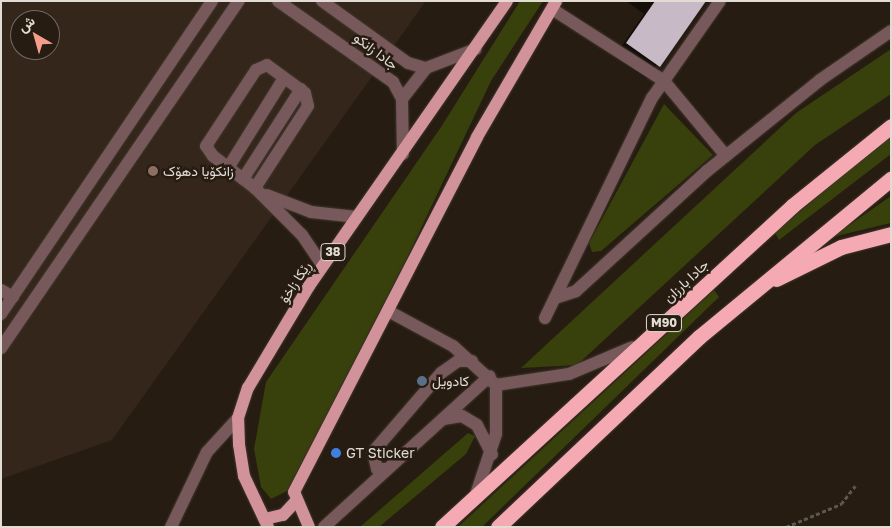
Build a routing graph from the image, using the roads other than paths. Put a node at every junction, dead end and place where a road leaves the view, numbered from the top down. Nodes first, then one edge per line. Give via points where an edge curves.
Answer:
1 (212, 1) edge
2 (239, 1) edge
3 (278, 1) edge
4 (322, 1) edge
5 (508, 1) edge
6 (720, 1) edge
7 (554, 5) edge
8 (891, 31) edge
9 (476, 49) junction
10 (426, 68) junction
11 (284, 78) junction
12 (664, 81) junction
13 (301, 89) junction
14 (402, 99) junction
15 (891, 126) edge
16 (403, 155) junction
17 (726, 156) junction
18 (228, 168) junction
19 (243, 179) junction
20 (891, 179) edge
21 (259, 191) junction
22 (357, 217) junction
23 (891, 234) edge
24 (323, 266) junction
25 (1, 290) edge
26 (752, 290) junction
27 (13, 297) junction
28 (555, 298) junction
29 (390, 312) junction
30 (1, 314) edge
31 (545, 318) dead end
32 (652, 335) junction
33 (1, 348) edge
34 (472, 361) junction
35 (493, 380) junction
36 (238, 418) junction
37 (443, 419) junction
38 (492, 455) junction
39 (371, 459) junction
40 (387, 469) junction
41 (542, 485) junction
42 (359, 494) junction
43 (474, 497) junction
44 (295, 502) junction
45 (267, 523) edge
46 (171, 527) edge
47 (309, 527) edge
48 (324, 527) edge
49 (442, 527) edge
50 (498, 527) edge
51 (511, 527) edge

1 - 27 street
2 - 33 street
3 - 14 street, جادا زانکو via 366,60 393,82
4 - 10 street, جادا زانکو via 408,63
5 - 9 main road, ڕێکا زاخۆ / 38
6 - 12 street
7 - 12 street
7 - 29 main road via 477,137
8 - 17 street via 820,80
9 - 10 street
9 - 16 main road, ڕێکا زاخۆ / 38
10 - 14 street
11 - 13 street
11 - 18 street
11 - 18 street via 267,65 259,67 207,140 208,152
12 - 17 street
12 - 28 street
13 - 19 street
13 - 21 street via 308,106
14 - 16 street
15 - 32 highway, جادا بارزان / M90 via 792,206
16 - 22 main road, ڕێکا زاخۆ / 38
17 - 28 street via 576,291
18 - 19 street
19 - 21 street
20 - 26 highway, M90
21 - 22 street via 311,212
21 - 24 street via 302,234
22 - 24 main road, ڕێکا زاخۆ / 38
23 - 26 highway via 841,248
24 - 36 main road, ڕێکا زاخۆ / 38 via 248,388
25 - 27 street
26 - 41 highway, M90
27 - 30 street
28 - 31 street
29 - 34 street via 433,333
29 - 44 main road via 301,478
32 - 35 street via 586,368
32 - 43 highway, جادا بارزان / M90
34 - 35 street
34 - 39 street via 458,361 441,373
35 - 37 street
35 - 38 street via 498,418
36 - 45 main road, ڕێکا زاخۆ / 38 via 244,476
36 - 46 street via 208,452
37 - 38 street via 462,416 477,425
37 - 40 street
38 - 43 street
39 - 40 street via 376,469
39 - 42 street
40 - 42 street
41 - 50 highway, M90
41 - 51 highway
42 - 48 street
43 - 49 highway, جادا بارزان / M90
44 - 45 main road via 283,515
44 - 47 main road

